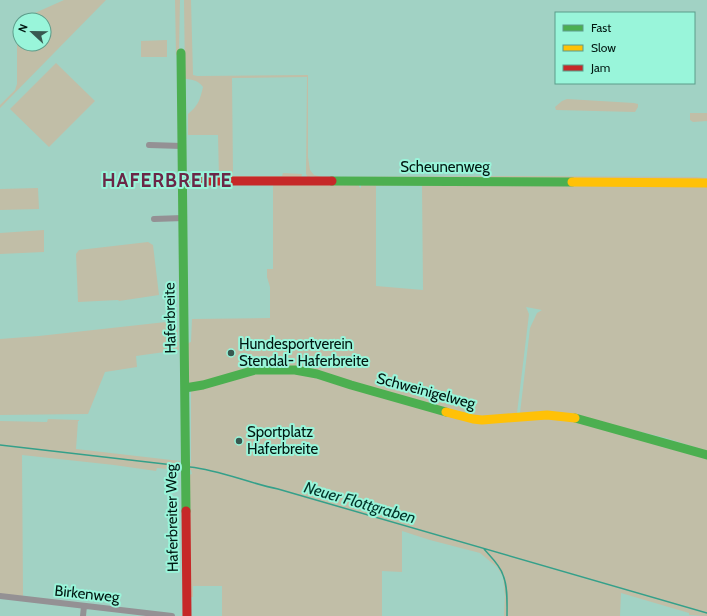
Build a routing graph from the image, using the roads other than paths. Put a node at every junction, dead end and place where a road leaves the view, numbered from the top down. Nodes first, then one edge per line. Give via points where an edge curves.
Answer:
1 (181, 53) dead end
2 (149, 145) dead end
3 (182, 146) junction
4 (183, 181) junction
5 (707, 183) edge
6 (183, 218) junction
7 (154, 219) dead end
8 (185, 388) junction
9 (185, 419) joint
10 (707, 455) edge
11 (0, 596) edge
12 (84, 606) junction
13 (83, 616) edge
14 (172, 616) edge
15 (187, 616) edge

1 - 3 street, Haferbreite
2 - 3 street
3 - 4 street, Haferbreite
4 - 5 street, Scheunenweg
4 - 6 street, Haferbreite
6 - 7 street
6 - 8 street, Haferbreite
8 - 9 street, Haferbreite
8 - 10 street, Schweinigelweg via 255,370 295,370 310,372 473,419 547,415 574,418
9 - 15 street, Haferbreiter Weg
11 - 12 street, Birkenweg
12 - 13 street
12 - 14 street, Birkenweg

